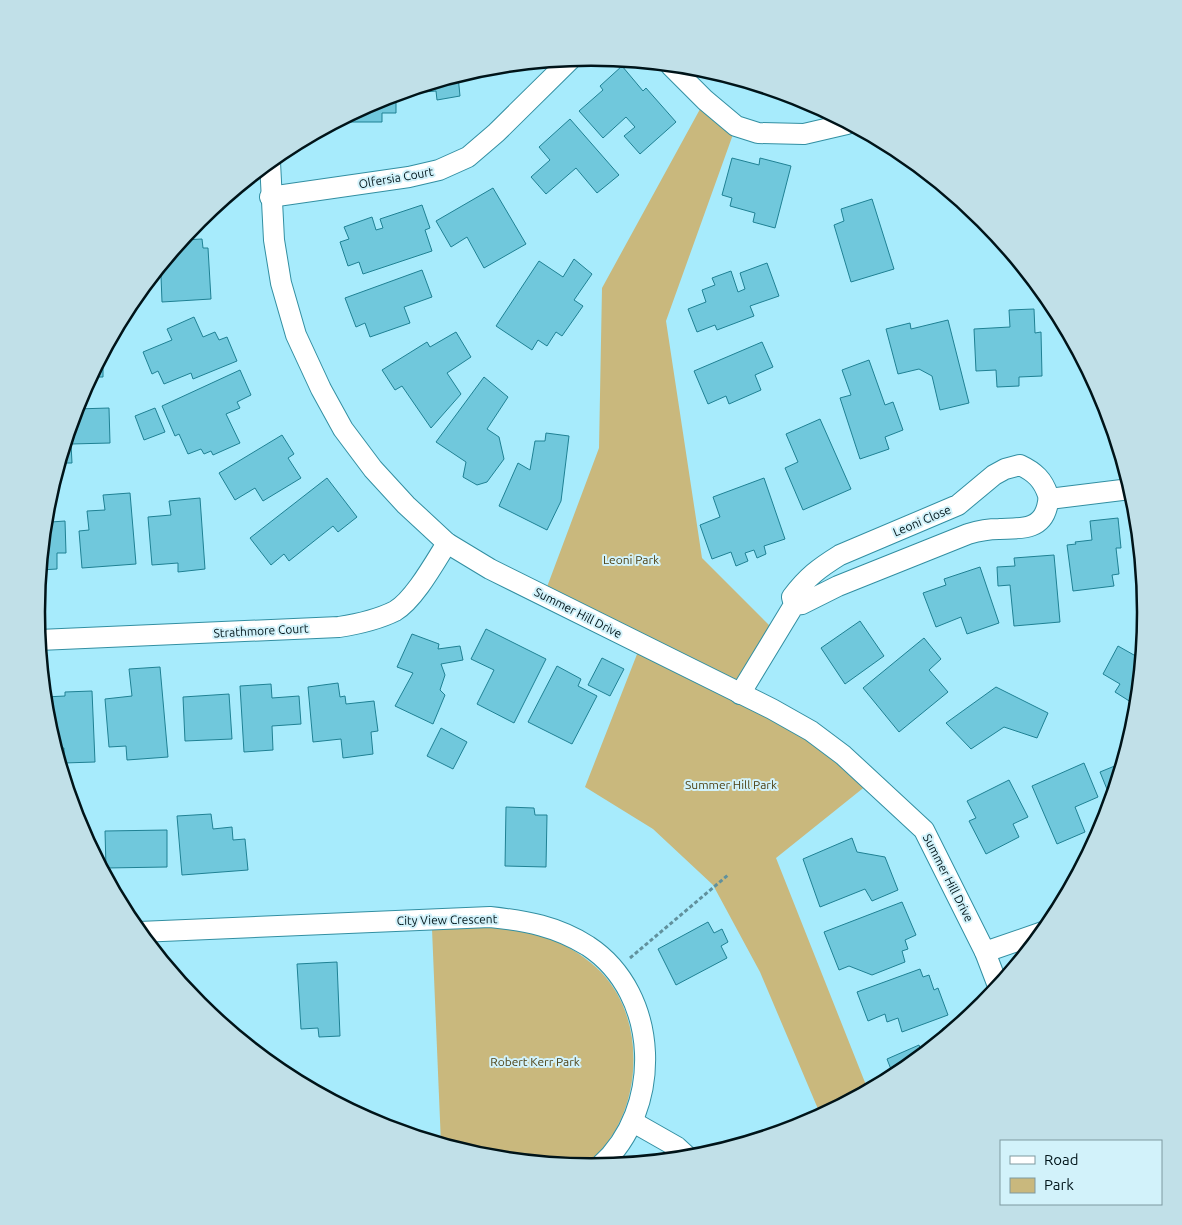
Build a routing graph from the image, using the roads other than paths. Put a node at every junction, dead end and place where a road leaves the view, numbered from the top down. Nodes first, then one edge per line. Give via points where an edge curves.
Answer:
1 (562, 68) edge
2 (679, 74) edge
3 (838, 126) edge
4 (270, 171) edge
5 (270, 197) junction
6 (1123, 490) edge
7 (1049, 499) junction
8 (447, 543) junction
9 (794, 605) junction
10 (46, 640) edge
11 (740, 694) junction
12 (148, 932) edge
13 (1030, 936) edge
14 (985, 952) junction
15 (996, 980) edge
16 (633, 1122) junction
17 (681, 1151) edge
18 (608, 1158) edge

1 - 5 street, Olfersia Court via 496,133 468,156 446,167 409,178
2 - 3 street via 736,126 758,133 804,134
4 - 5 street, Summer Hill Drive
5 - 8 street, Summer Hill Drive via 281,283 296,335 321,389 342,429 373,469
6 - 7 street
7 - 9 street via 1045,514 1035,524 968,534
7 - 9 street, Leoni Close via 1043,482 1032,470 1020,465 1005,468 958,506 840,555 822,566 803,581 792,597
8 - 10 street, Strathmore Court via 419,588 397,610 370,621 339,627
8 - 11 street, Summer Hill Drive via 490,569
9 - 11 street, Leoni Close
11 - 14 street, Summer Hill Drive via 819,736 924,830
12 - 16 street, City View Crescent via 490,916 555,929 588,947 615,971 629,992 642,1024 645,1060 642,1093
13 - 14 street
14 - 15 street, Summer Hill Drive
16 - 17 street
16 - 18 street, City View Crescent via 620,1145

